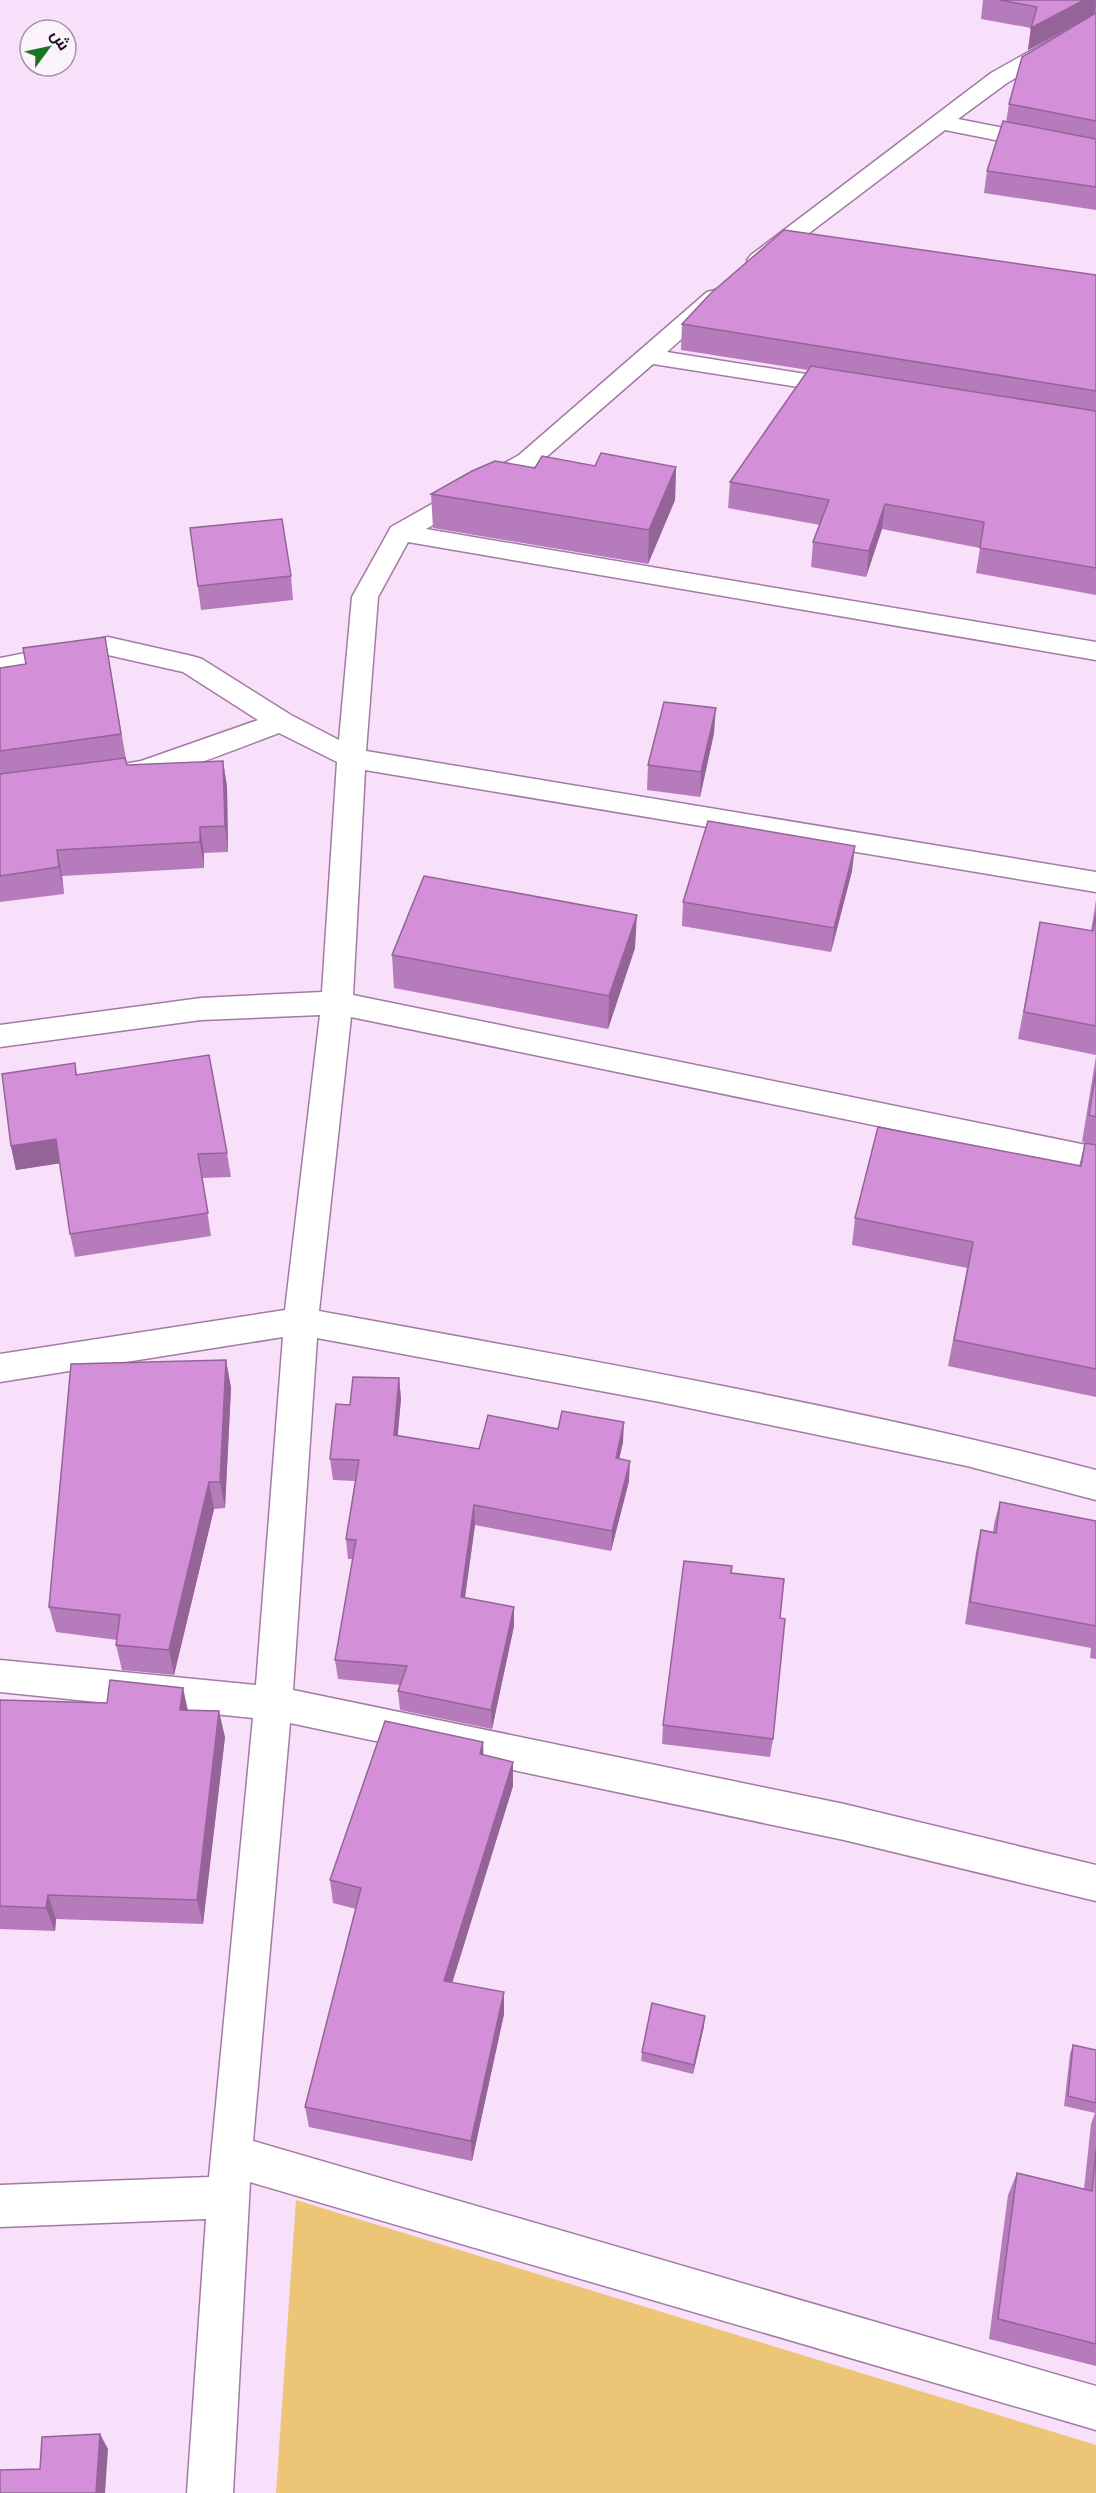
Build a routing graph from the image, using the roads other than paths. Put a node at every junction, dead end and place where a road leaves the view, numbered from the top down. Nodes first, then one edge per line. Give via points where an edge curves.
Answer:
1 (1094, 25) edge
2 (943, 123) junction
3 (1096, 153) edge
4 (776, 245) junction
5 (812, 250) edge
6 (647, 356) junction
7 (871, 392) edge
8 (400, 533) junction
9 (1096, 651) edge
10 (0, 667) edge
11 (281, 722) junction
12 (351, 759) junction
13 (88, 778) edge
14 (1096, 882) edge
15 (338, 1003) junction
16 (0, 1036) edge
17 (1096, 1159) edge
18 (302, 1321) junction
19 (0, 1368) edge
20 (1096, 1485) edge
21 (0, 1676) edge
22 (273, 1703) junction
23 (1096, 1883) edge
24 (231, 2155) junction
25 (230, 2197) junction
26 (0, 2206) edge
27 (1096, 2408) edge
28 (210, 2493) edge

1 - 2 street via 999,78
2 - 3 street
2 - 4 street
4 - 5 street
4 - 6 street
6 - 7 street
6 - 8 street via 528,460
8 - 9 street
8 - 12 street via 365,597
10 - 11 street via 108,646 192,664
11 - 12 street
11 - 13 street via 144,770
12 - 14 street
12 - 15 street
15 - 16 street via 201,1009
15 - 17 street
15 - 18 street
18 - 19 street
18 - 20 street via 967,1451
18 - 22 street
21 - 22 street
22 - 23 street via 844,1822
22 - 24 street
24 - 25 street
24 - 27 street
25 - 26 street
25 - 28 street

